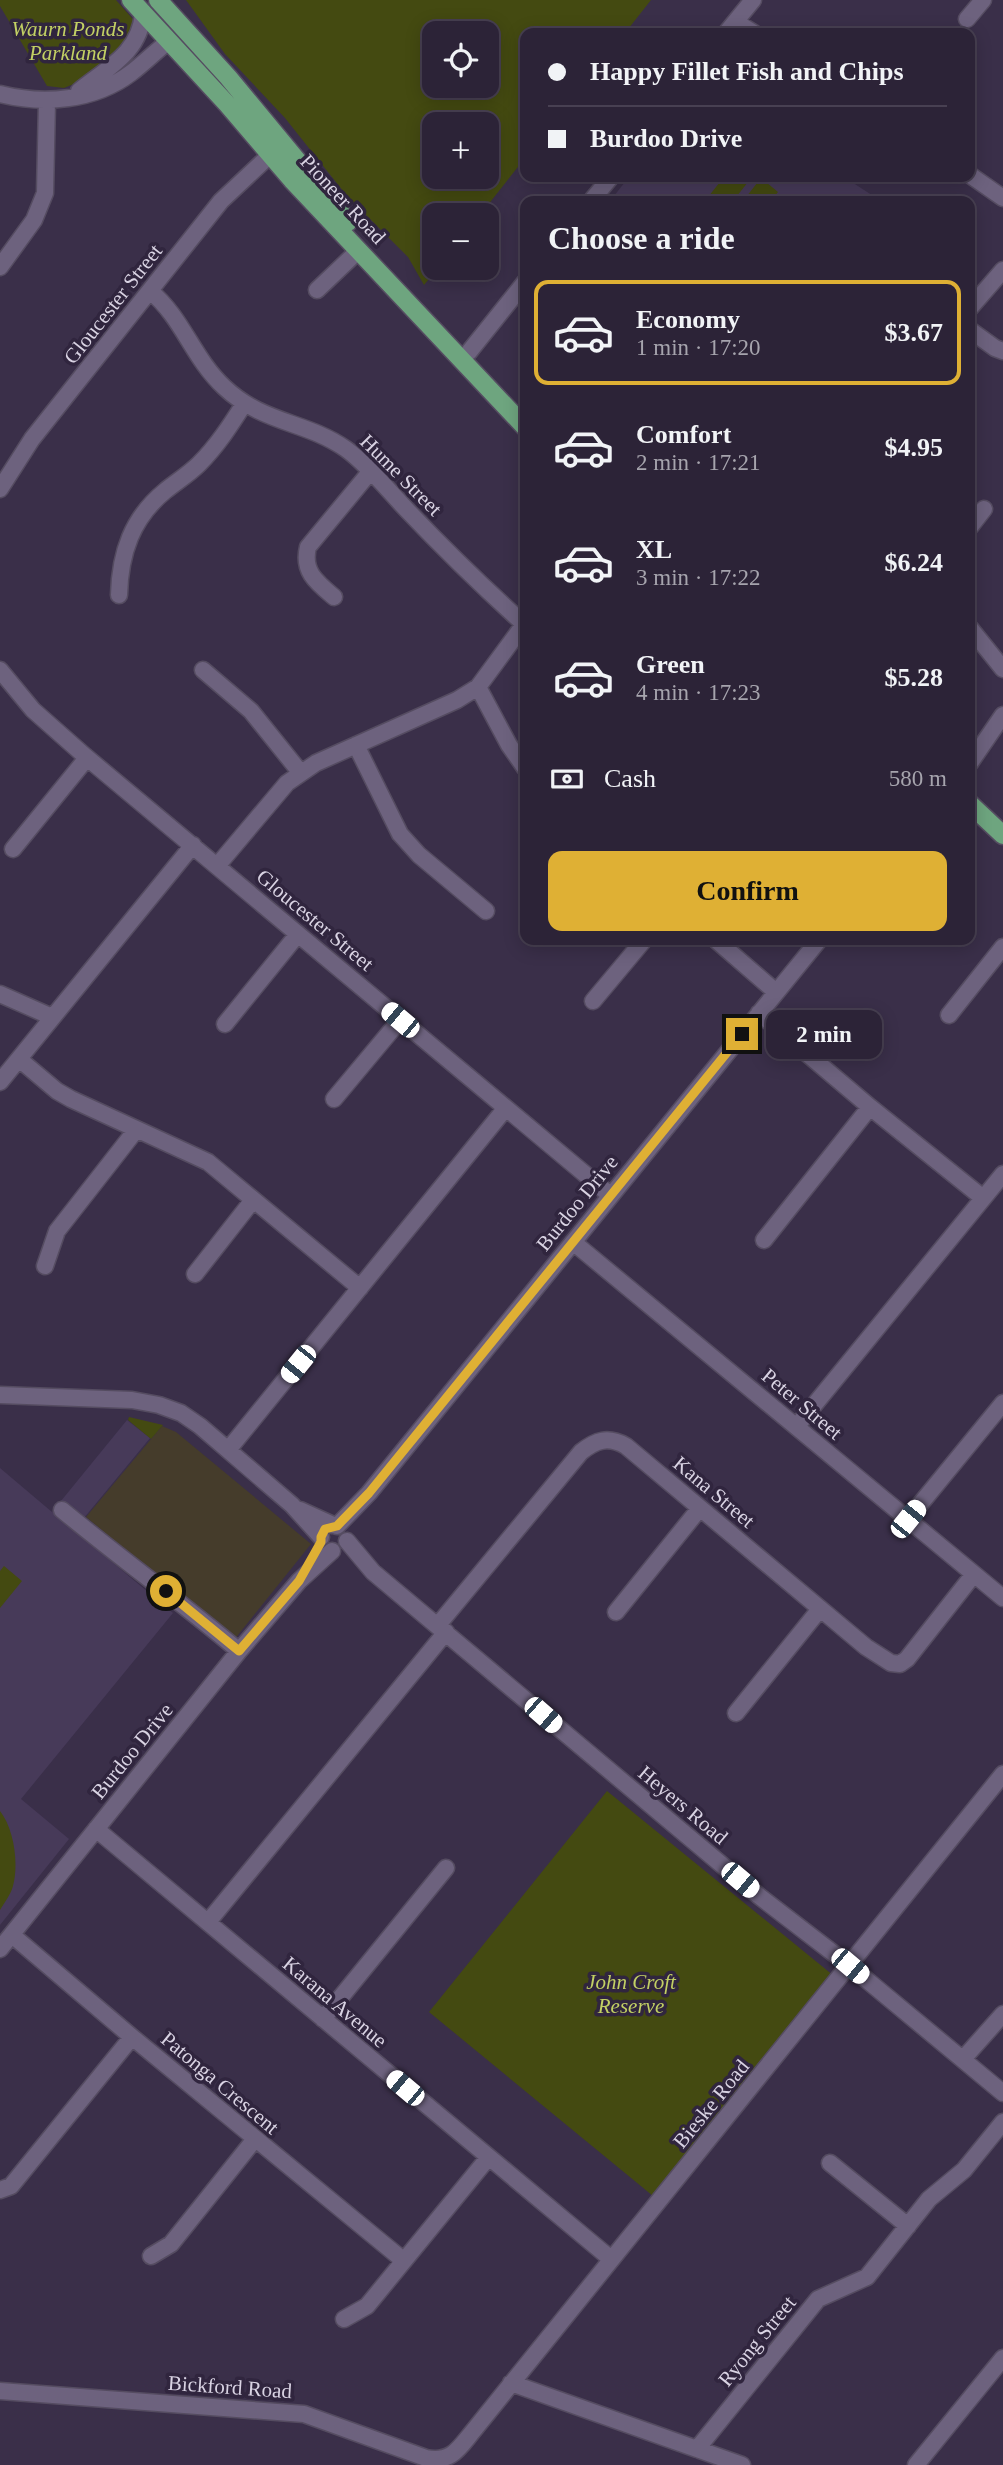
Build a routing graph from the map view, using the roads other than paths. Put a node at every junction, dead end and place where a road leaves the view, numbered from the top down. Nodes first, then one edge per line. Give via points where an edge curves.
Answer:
1 (158, 0) edge
2 (753, 0) edge
3 (982, 0) edge
4 (137, 6) edge
5 (967, 19) dead end
6 (179, 23) junction
7 (731, 27) edge
8 (165, 37) junction
9 (0, 94) edge
10 (75, 97) junction
11 (47, 101) junction
12 (276, 149) junction
13 (975, 179) edge
14 (607, 182) edge
15 (595, 196) edge
16 (1003, 198) edge
17 (363, 247) junction
18 (0, 266) edge
19 (1003, 270) edge
20 (520, 288) edge
21 (317, 289) dead end
22 (150, 291) junction
23 (975, 302) edge
24 (975, 334) edge
25 (1003, 351) edge
26 (466, 356) junction
27 (244, 404) junction
28 (520, 406) edge
29 (520, 421) edge
30 (370, 472) junction
31 (0, 489) edge
32 (985, 509) dead end
33 (975, 521) edge
34 (119, 595) dead end
35 (334, 597) dead end
36 (520, 619) edge
37 (520, 630) edge
38 (975, 634) edge
39 (1003, 669) edge
40 (0, 670) edge
41 (203, 670) dead end
42 (478, 687) junction
43 (998, 721) edge
44 (356, 745) junction
45 (975, 746) edge
46 (975, 756) edge
47 (87, 758) junction
48 (520, 761) edge
49 (300, 772) junction
50 (975, 810) edge
51 (975, 814) edge
52 (985, 821) junction
53 (1003, 835) edge
54 (193, 845) junction
55 (13, 849) dead end
56 (217, 866) junction
57 (486, 911) dead end
58 (298, 934) junction
59 (640, 945) edge
60 (722, 945) edge
61 (815, 945) edge
62 (1003, 947) edge
63 (776, 992) junction
64 (0, 994) edge
65 (593, 1001) dead end
66 (759, 1013) junction
67 (949, 1015) dead end
68 (52, 1017) junction
69 (400, 1020) junction
70 (225, 1024) dead end
71 (19, 1059) junction
72 (0, 1082) edge
73 (334, 1099) dead end
74 (870, 1107) junction
75 (505, 1109) junction
76 (136, 1130) junction
77 (1003, 1174) edge
78 (611, 1195) junction
79 (983, 1198) junction
80 (253, 1200) junction
81 (764, 1240) dead end
82 (573, 1242) junction
83 (45, 1266) dead end
84 (195, 1274) dead end
85 (360, 1288) junction
86 (0, 1395) edge
87 (1003, 1403) edge
88 (797, 1426) junction
89 (225, 1448) junction
90 (701, 1508) junction
91 (62, 1510) dead end
92 (908, 1519) junction
93 (334, 1538) junction
94 (974, 1574) junction
95 (1003, 1598) edge
96 (820, 1609) junction
97 (616, 1612) dead end
98 (442, 1629) junction
99 (239, 1651) junction
100 (736, 1713) dead end
101 (1003, 1774) edge
102 (96, 1829) junction
103 (446, 1868) dead end
104 (208, 1922) junction
105 (12, 1934) junction
106 (0, 1949) edge
107 (850, 1966) junction
108 (1003, 2014) edge
109 (323, 2019) junction
110 (132, 2037) junction
111 (963, 2059) junction
112 (1003, 2092) edge
113 (1003, 2122) edge
114 (255, 2140) junction
115 (488, 2158) junction
116 (830, 2163) dead end
117 (0, 2190) edge
118 (908, 2226) junction
119 (151, 2256) dead end
120 (611, 2259) junction
121 (403, 2260) junction
122 (344, 2319) dead end
123 (1003, 2358) edge
124 (511, 2383) junction
125 (0, 2391) edge
126 (697, 2449) junction
127 (449, 2457) joint
128 (742, 2465) edge
129 (916, 2465) edge

1 - 6 main road, Pioneer Road
2 - 7 street
3 - 5 street
4 - 8 main road, Pioneer Road
4 - 10 street via 140,32 125,56
6 - 8 main road
6 - 12 main road, Pioneer Road via 228,78
8 - 10 street via 121,79
8 - 12 main road, Pioneer Road
9 - 11 street
10 - 11 street
11 - 18 street via 45,193 34,220
12 - 17 main road, Pioneer Road
12 - 22 street, Gloucester Street via 221,201
13 - 16 street
14 - 15 street
17 - 21 street
17 - 26 main road, Pioneer Road
19 - 23 street
20 - 26 street
22 - 27 street, Hume Street via 173,313 213,376
22 - 31 street, Gloucester Street via 32,439
24 - 25 street
26 - 28 main road, Pioneer Road
26 - 29 main road, Pioneer Road
27 - 30 street, Hume Street via 334,442
27 - 34 street via 197,466 163,492 138,521 123,555
30 - 35 street via 308,547 307,569
30 - 36 street, Hume Street via 474,579
32 - 33 street
37 - 42 street
38 - 39 street
40 - 47 street, Gloucester Street via 33,710
41 - 49 street via 251,711
42 - 44 street
42 - 48 street
43 - 45 street
43 - 46 street
44 - 49 street
44 - 57 street via 400,834
47 - 54 street, Gloucester Street
47 - 55 street
49 - 56 street
50 - 52 main road
51 - 52 main road
52 - 53 main road
54 - 56 street, Gloucester Street
54 - 68 street
56 - 58 street, Gloucester Street
58 - 69 street, Gloucester Street
58 - 70 street
59 - 65 street
60 - 63 street
61 - 63 street, Burdoo Drive
62 - 67 street
63 - 66 street, Burdoo Drive
64 - 68 street
66 - 74 street
66 - 78 street, Burdoo Drive
68 - 71 street
69 - 73 street
69 - 75 street, Gloucester Street
71 - 72 street
71 - 76 street via 71,1099
74 - 79 street
74 - 81 street
75 - 78 street, Gloucester Street
75 - 85 street
76 - 80 street via 208,1162
76 - 83 street via 57,1231
77 - 79 street
78 - 82 street, Burdoo Drive
79 - 88 street
80 - 84 street
80 - 85 street
82 - 88 street, Peter Street
82 - 93 street, Burdoo Drive
85 - 89 street
86 - 89 street, Heyers Road via 157,1412
87 - 92 street
88 - 92 street, Peter Street
89 - 93 street, Heyers Road
90 - 96 street, Kana Street
90 - 97 street
90 - 98 street, Kana Street via 617,1440 591,1444
91 - 99 street
92 - 94 street, Peter Street
93 - 98 street, Heyers Road
93 - 99 street, Burdoo Drive
94 - 95 street, Peter Street
94 - 96 street, Kana Street via 900,1664 875,1653
96 - 100 street
98 - 104 street, Kana Street
98 - 107 street, Heyers Road via 749,1888
99 - 102 street, Burdoo Drive
101 - 107 street, Bieske Road
102 - 104 street, Karana Avenue
102 - 105 street, Burdoo Drive
103 - 109 street
104 - 109 street, Karana Avenue
105 - 106 street, Burdoo Drive
105 - 110 street, Patonga Crescent
107 - 111 street, Heyers Road
107 - 120 street, Bieske Road
108 - 111 street
109 - 115 street, Karana Avenue
110 - 114 street, Patonga Crescent
110 - 117 street via 11,2186
111 - 112 street, Heyers Road
113 - 118 street, Ryong Street via 964,2170 929,2199
114 - 119 street via 171,2244
114 - 121 street, Patonga Crescent
115 - 120 street, Karana Avenue
115 - 121 street
116 - 118 street
118 - 126 street, Ryong Street via 867,2277 818,2299
120 - 124 street, Bieske Road
121 - 122 street via 367,2306
123 - 129 street
124 - 126 street
124 - 127 street, Bieske Road
125 - 127 street, Bickford Road via 304,2414 426,2458
126 - 128 street

